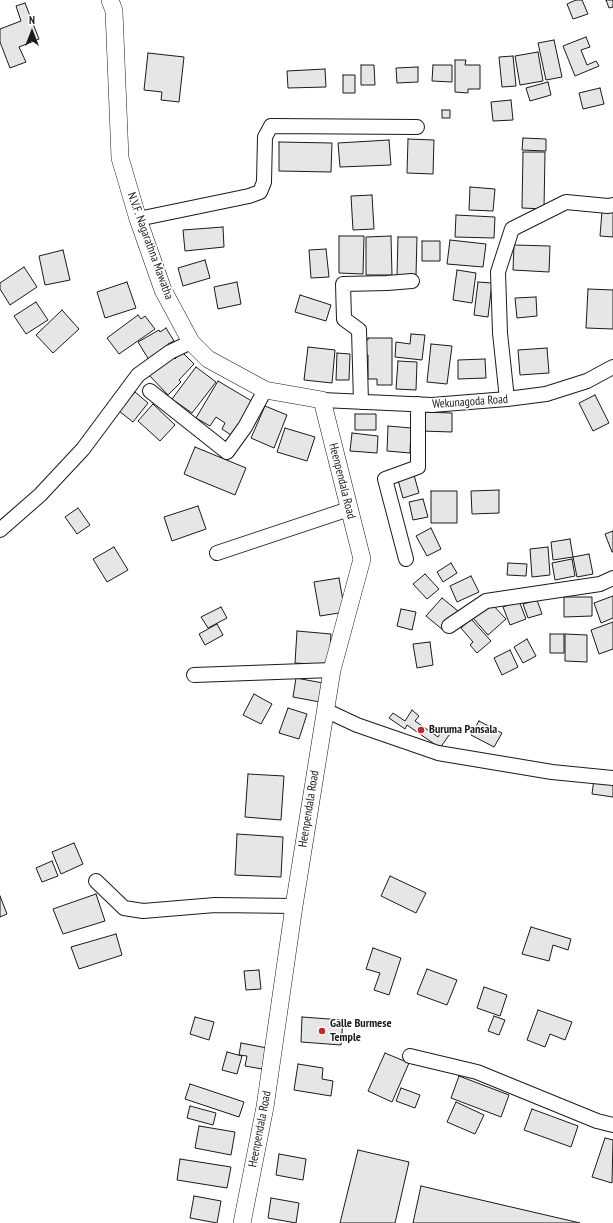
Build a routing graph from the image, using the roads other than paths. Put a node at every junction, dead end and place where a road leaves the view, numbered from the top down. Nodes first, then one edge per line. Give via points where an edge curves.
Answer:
1 (115, 4) edge
2 (417, 127) dead end
3 (613, 205) edge
4 (138, 219) junction
5 (412, 281) dead end
6 (191, 342) junction
7 (613, 367) edge
8 (264, 390) junction
9 (150, 391) dead end
10 (507, 399) junction
11 (322, 400) junction
12 (361, 402) junction
13 (418, 404) junction
14 (349, 509) junction
15 (0, 530) edge
16 (217, 553) dead end
17 (406, 559) dead end
18 (613, 578) edge
19 (448, 626) dead end
20 (332, 670) junction
21 (194, 675) dead end
22 (325, 710) junction
23 (613, 778) edge
24 (96, 881) dead end
25 (294, 906) junction
26 (410, 1056) dead end
27 (613, 1125) edge
28 (242, 1223) edge

1 - 4 street, N.V.F. Nagarathna Mawatha via 120,158
2 - 4 street via 271,126 264,138 264,182 260,192
3 - 10 street via 566,202 512,229 498,272 500,333
4 - 6 street, N.V.F. Nagarathna Mawatha via 163,290
5 - 12 street via 342,284 344,320 359,330
6 - 8 street, N.V.F. Nagarathna Mawatha via 208,359
6 - 15 street via 170,352 138,375 83,448 40,495
7 - 10 street, Wekunagoda Road via 587,381 546,394
8 - 9 street via 245,427 227,452
8 - 11 street, N.V.F. Nagarathna Mawatha
10 - 13 street, Wekunagoda Road
11 - 12 street, Wekunagoda Road
11 - 14 street, Heenpendala Road
12 - 13 street, Wekunagoda Road
13 - 17 street via 418,467 385,479
14 - 16 street
14 - 20 street, Heenpendala Road via 362,559
18 - 19 street via 600,584 486,601
20 - 21 street
20 - 22 street, Heenpendala Road
22 - 23 street via 357,725 438,753 552,772
22 - 25 street, Heenpendala Road
24 - 25 street via 124,908 143,911 215,905
25 - 28 street, Heenpendala Road via 265,1107
26 - 27 street via 476,1072 597,1121

